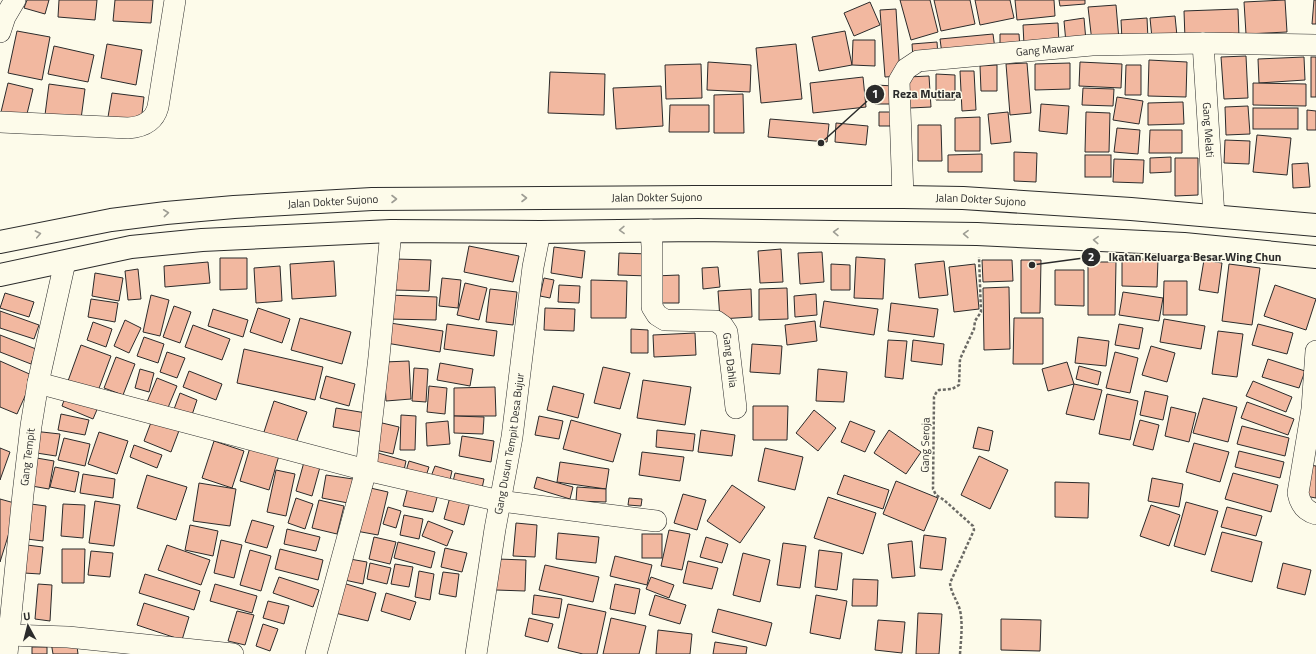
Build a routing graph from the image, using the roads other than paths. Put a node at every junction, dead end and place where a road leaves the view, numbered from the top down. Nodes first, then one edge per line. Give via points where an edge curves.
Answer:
1 (15, 0) edge
2 (175, 0) edge
3 (0, 32) edge
4 (1203, 43) junction
5 (1316, 45) edge
6 (0, 122) edge
7 (696, 197) junction
8 (903, 197) junction
9 (1214, 216) junction
10 (1316, 225) edge
11 (651, 230) junction
12 (698, 230) junction
13 (391, 231) junction
14 (540, 232) junction
15 (0, 242) edge
16 (1316, 257) edge
17 (64, 262) junction
18 (0, 276) edge
19 (1316, 351) edge
20 (38, 383) junction
21 (736, 408) dead end
22 (366, 470) junction
23 (500, 501) junction
24 (1316, 514) edge
25 (656, 521) dead end
26 (6, 646) edge
27 (233, 654) edge
28 (316, 654) edge
29 (476, 654) edge

1 - 3 street
2 - 6 street via 158,107 150,121 138,127 128,128
4 - 5 street, Gang Mawar
4 - 8 street, Gang Mawar via 1092,45 923,60 914,63 903,72 900,81
4 - 9 street, Gang Melati
7 - 8 highway, Jalan Dokter Sujono
7 - 12 highway
15 -> 7 highway, Jalan Dokter Sujono via 111,220 250,206 372,199
8 - 9 highway, Jalan Dokter Sujono via 1042,202
9 - 10 highway, Jalan Dokter Sujono
11 - 12 highway
11 -> 14 highway
11 - 21 street, Gang Dahlia via 652,307 657,315 665,320 716,322 724,326 727,332
16 -> 12 highway via 1184,244 977,234
13 - 14 highway
13 - 17 highway via 202,240 131,248
13 - 22 street
14 - 23 street, Gang Dusun Tempit Desa Bujur via 533,267 512,437
17 - 18 highway
17 - 20 street, Gang Tempit
19 - 24 street via 1312,409 1298,493 1305,509
20 - 22 street
20 - 26 street, Gang Tempit
22 - 23 street
22 - 28 street
23 - 25 street
23 - 29 street, Gang Dusun Tempit Desa Bujur
26 - 27 street via 68,637

